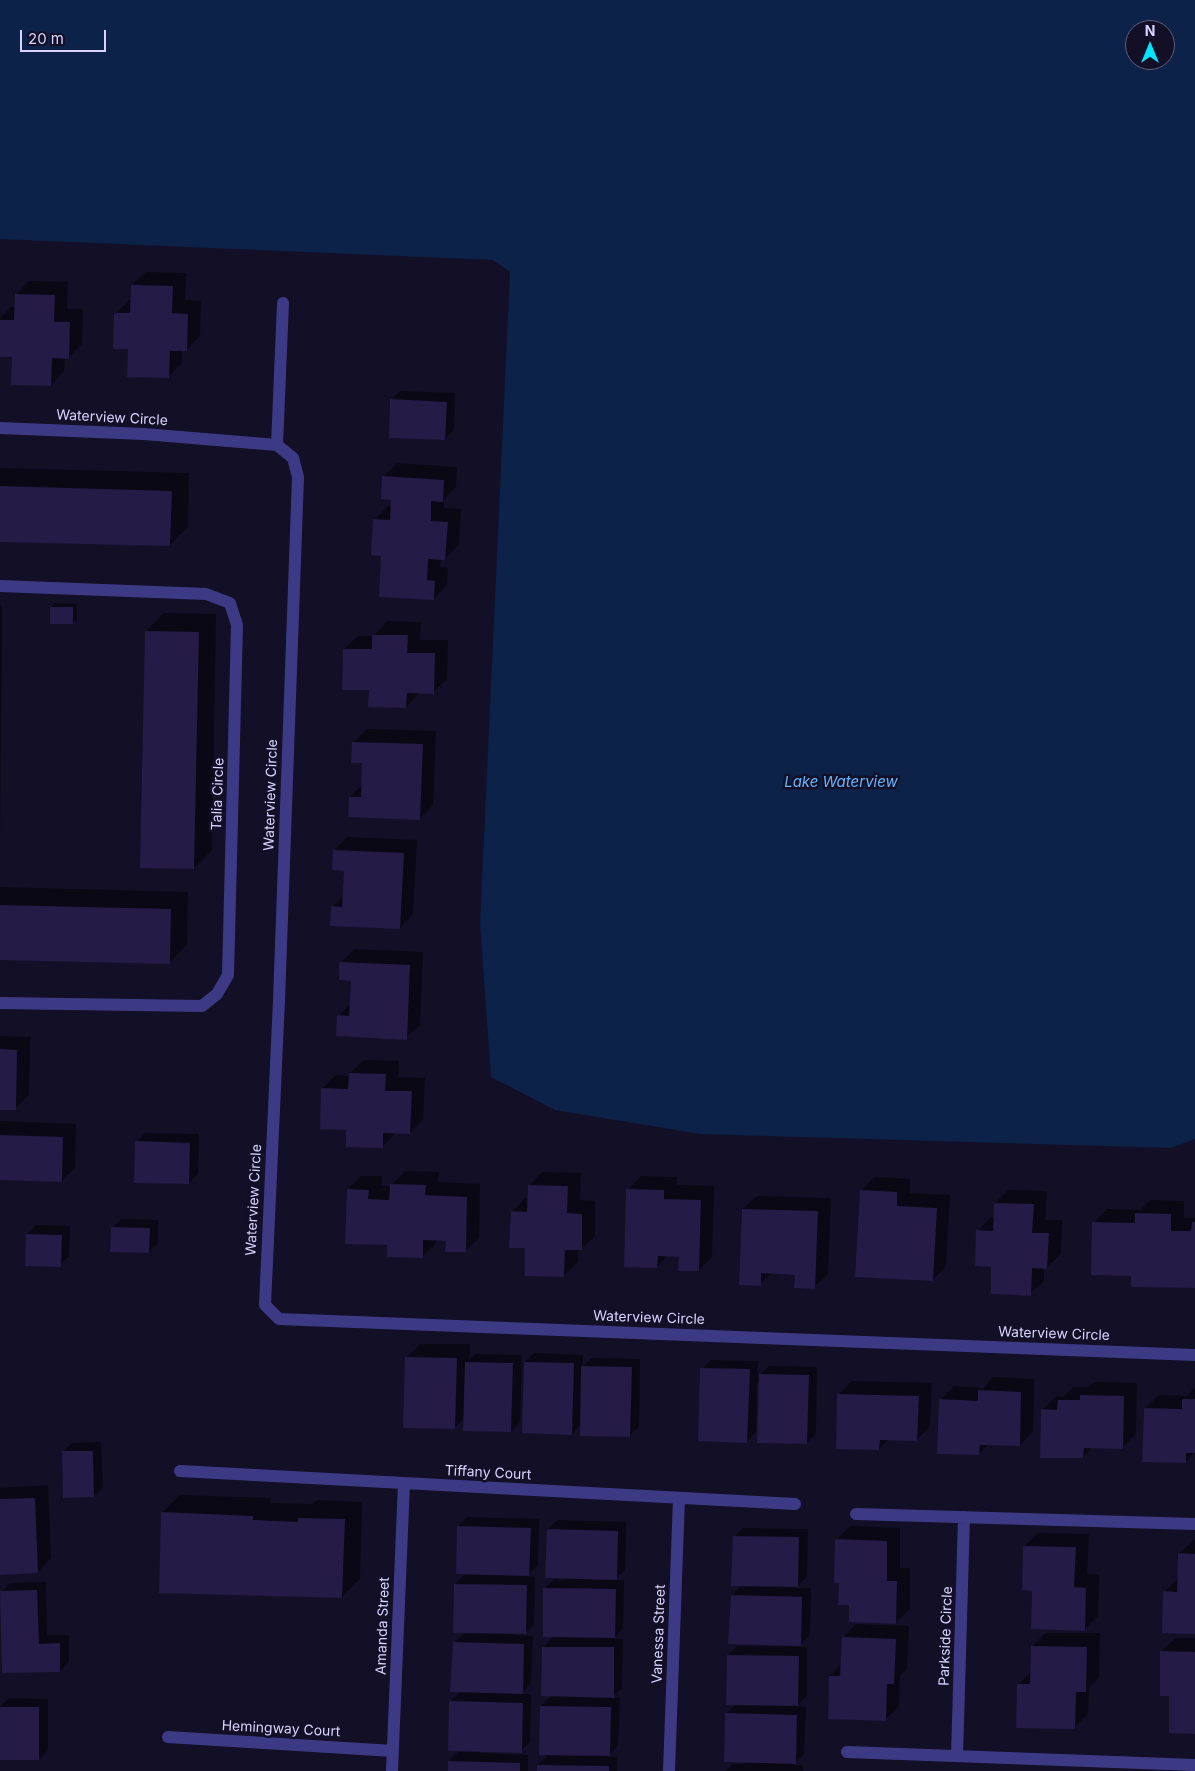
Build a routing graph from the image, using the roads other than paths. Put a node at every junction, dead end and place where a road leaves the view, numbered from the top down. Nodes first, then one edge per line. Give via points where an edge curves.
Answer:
1 (283, 303) dead end
2 (0, 428) edge
3 (277, 445) junction
4 (0, 586) edge
5 (0, 1003) edge
6 (1195, 1355) edge
7 (180, 1471) dead end
8 (404, 1483) junction
9 (679, 1498) junction
10 (795, 1504) dead end
11 (856, 1514) dead end
12 (964, 1517) junction
13 (1195, 1524) edge
14 (168, 1737) dead end
15 (393, 1751) junction
16 (847, 1752) dead end
17 (957, 1756) junction
18 (1195, 1765) edge
19 (1159, 1768) edge
20 (392, 1771) edge
21 (669, 1771) edge

1 - 3 street
2 - 3 street, Waterview Circle via 144,434
3 - 6 street, Waterview Circle via 293,458 298,477 264,1305 279,1319
4 - 5 street, Talia Circle via 206,594 230,603 237,624 228,975 218,994 202,1006
7 - 8 street, Tiffany Court
8 - 9 street, Tiffany Court
8 - 15 street, Amanda Street
9 - 10 street, Tiffany Court
9 - 21 street, Vanessa Street
11 - 12 street
12 - 13 street
12 - 17 street, Parkside Circle
14 - 15 street, Hemingway Court
15 - 20 street, Amanda Street
16 - 17 street
17 - 19 street
18 - 19 street

